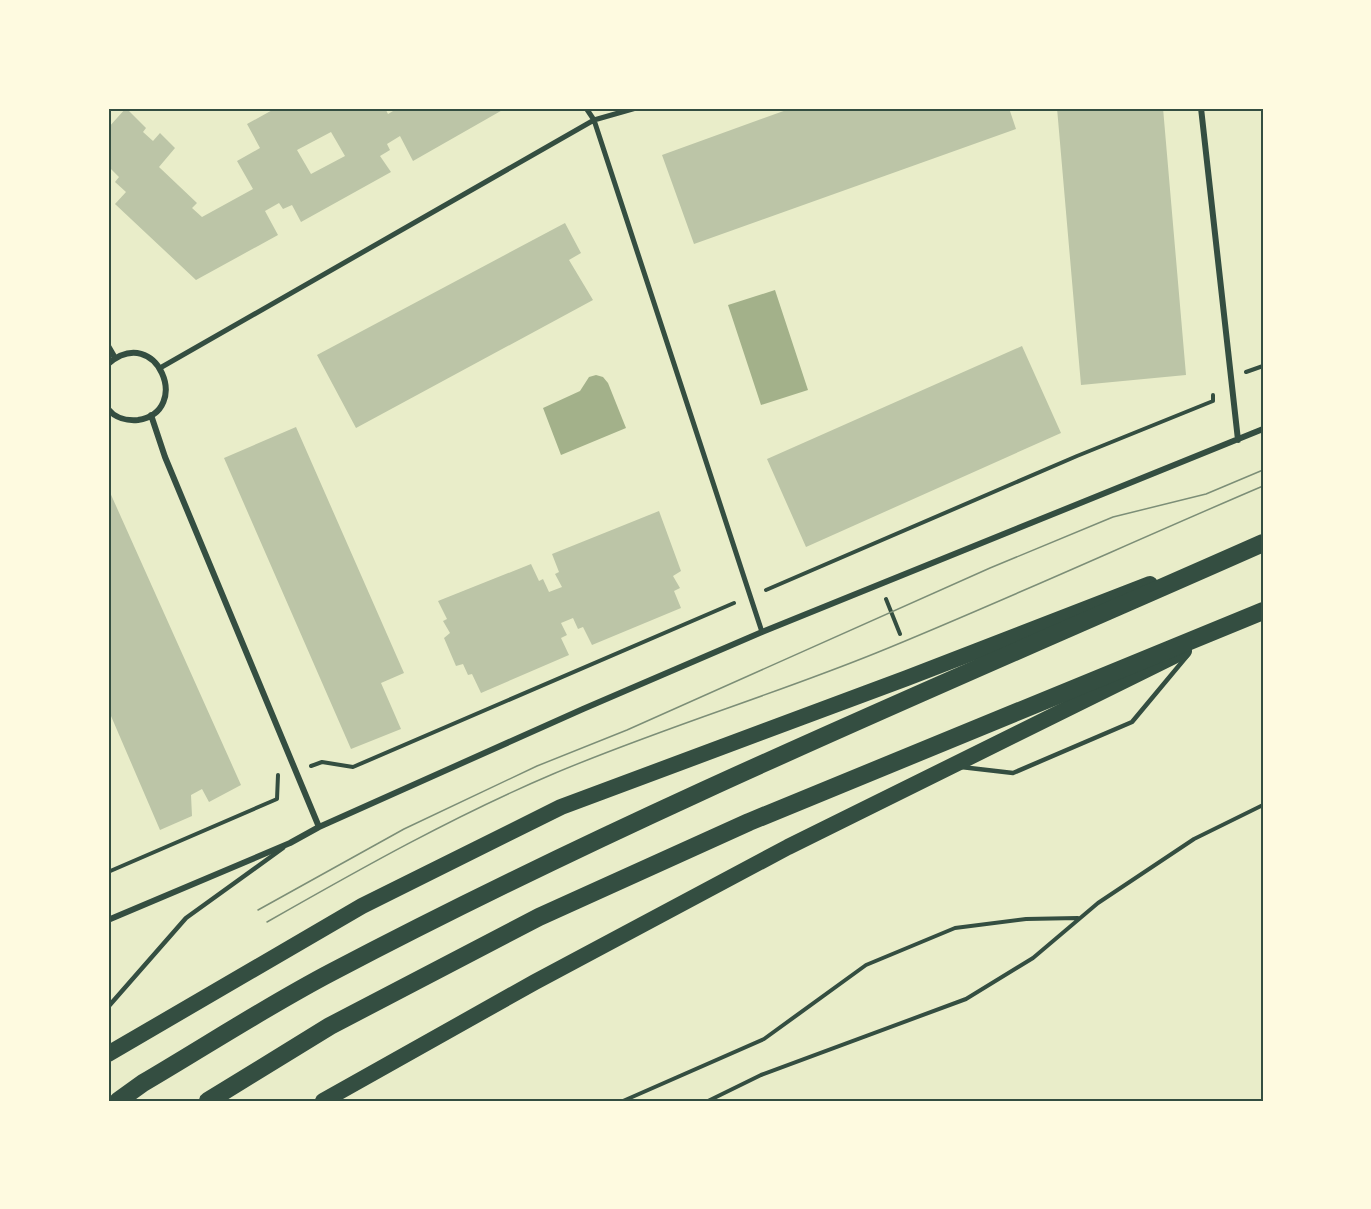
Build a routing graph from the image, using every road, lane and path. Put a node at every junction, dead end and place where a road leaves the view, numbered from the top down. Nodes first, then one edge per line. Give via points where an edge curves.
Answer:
1 (586, 108) edge
2 (636, 108) edge
3 (1201, 108) edge
4 (594, 120) junction
5 (108, 346) edge
6 (115, 358) junction
7 (108, 364) edge
8 (1263, 366) edge
9 (160, 368) junction
10 (1232, 378) junction
11 (108, 409) edge
12 (151, 415) junction
13 (1263, 429) edge
14 (1238, 440) junction
15 (1263, 541) edge
16 (880, 585) junction
17 (750, 596) junction
18 (1263, 612) edge
19 (762, 633) junction
20 (900, 634) dead end
21 (1188, 654) dead end
22 (953, 766) junction
23 (295, 771) junction
24 (1263, 805) edge
25 (319, 827) junction
26 (290, 843) junction
27 (108, 872) edge
28 (1079, 918) junction
29 (108, 920) edge
30 (108, 1008) edge
31 (108, 1054) edge
32 (118, 1101) edge
33 (208, 1101) edge
34 (323, 1101) edge
35 (623, 1101) edge
36 (708, 1101) edge

1 - 4 street
2 - 4 street
3 - 10 street
4 - 9 street
4 - 17 street
5 - 6 street
6 - 7 street
6 - 9 street via 138,353
8 - 10 path
9 - 12 street via 166,385 165,397
10 - 14 street
10 - 17 path via 1213,384 1213,400
11 - 12 street via 130,420
12 - 23 street
13 - 14 street
14 - 16 street
15 - 31 highway via 561,807 362,906
15 - 32 highway via 519,877 329,974
16 - 19 street
16 - 20 path
17 - 19 street
17 - 23 path via 354,766 322,762
18 - 22 highway
18 - 33 highway via 749,822 539,916 330,1026
19 - 25 street
21 - 22 lane via 1132,722 1013,773
22 - 34 highway via 788,847
23 - 25 street
23 - 27 path via 277,776 277,799
24 - 28 path via 1194,839
25 - 26 street
26 - 29 street
26 - 30 lane via 186,918
28 - 35 path via 1026,919 955,928 867,965 764,1039
28 - 36 path via 1034,958 966,999 761,1075

